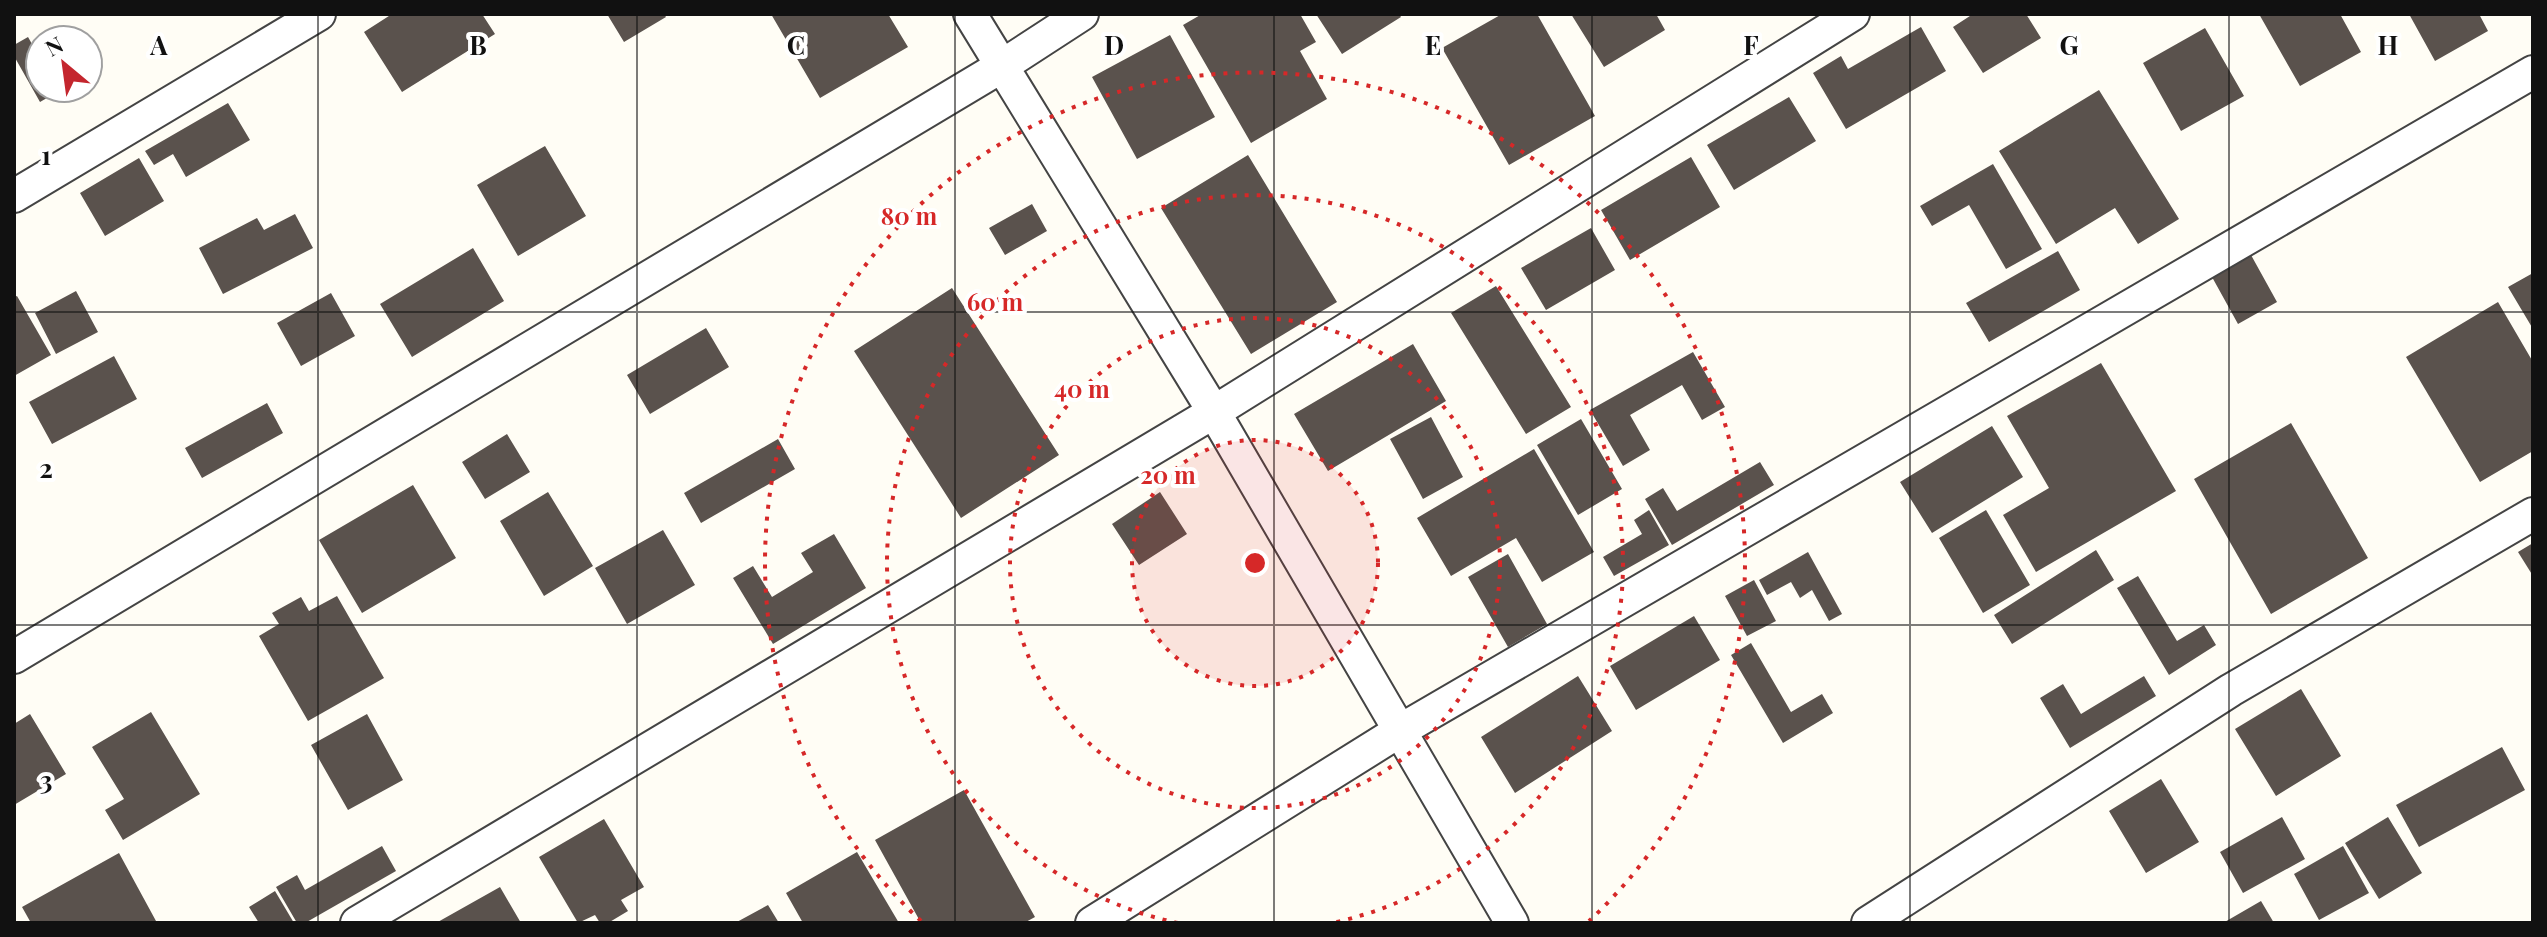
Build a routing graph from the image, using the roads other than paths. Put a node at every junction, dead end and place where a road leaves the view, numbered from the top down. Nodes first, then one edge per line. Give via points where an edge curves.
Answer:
1 (319, 14) edge
2 (970, 14) edge
3 (1082, 14) edge
4 (1853, 14) edge
5 (1002, 66) junction
6 (2533, 72) edge
7 (14, 196) edge
8 (1214, 412) junction
9 (2533, 514) edge
10 (14, 657) edge
11 (1401, 730) junction
12 (357, 923) edge
13 (1092, 923) edge
14 (1512, 923) edge
15 (1868, 923) edge

1 - 7 street
2 - 5 street
3 - 5 street
4 - 8 street
5 - 8 street
5 - 10 street
6 - 11 street
8 - 11 street
8 - 12 street
9 - 15 street via 2231,690
11 - 13 street
11 - 14 street

